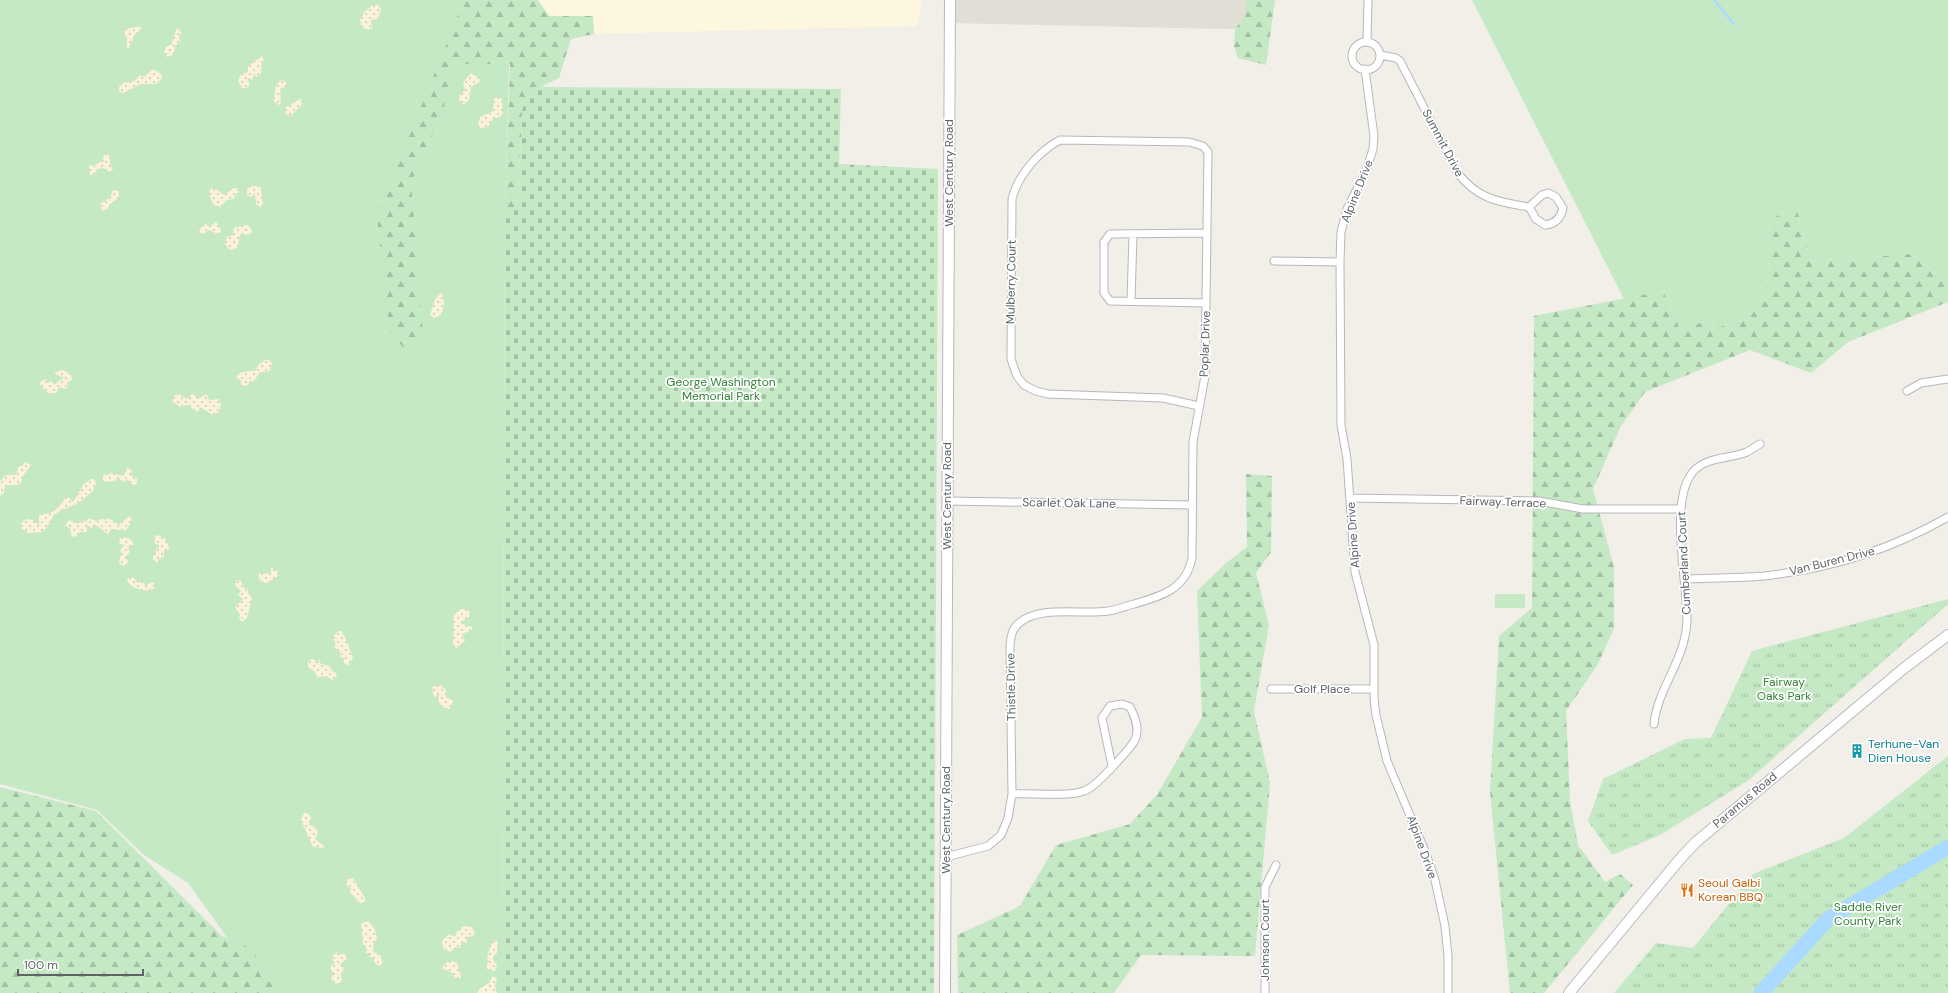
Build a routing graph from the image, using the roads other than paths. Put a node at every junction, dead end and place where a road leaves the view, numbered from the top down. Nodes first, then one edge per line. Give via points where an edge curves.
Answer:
1 (950, 0) edge
2 (1368, 0) edge
3 (1367, 42) junction
4 (1380, 56) junction
5 (1366, 70) junction
6 (1183, 142) joint
7 (1529, 207) junction
8 (1207, 233) junction
9 (1133, 234) junction
10 (1274, 261) dead end
11 (1340, 262) junction
12 (1131, 301) junction
13 (1206, 303) junction
14 (1948, 379) edge
15 (1907, 390) dead end
16 (1199, 406) junction
17 (1760, 444) dead end
18 (1350, 498) junction
19 (948, 501) junction
20 (1191, 505) junction
21 (1680, 509) junction
22 (1948, 517) edge
23 (1684, 579) junction
24 (1159, 597) joint
25 (1948, 634) edge
26 (1270, 689) dead end
27 (1374, 689) junction
28 (1654, 724) dead end
29 (1112, 766) junction
30 (1012, 794) junction
31 (946, 858) junction
32 (1276, 865) dead end
33 (945, 993) edge
34 (1266, 993) edge
35 (1448, 993) edge
36 (1569, 993) edge

1 - 19 main road, West Century Road
2 - 3 street
3 - 4 street via 1377,48
3 - 5 street via 1357,45 1352,53 1356,65
4 - 5 street via 1376,66
4 - 7 street, Summit Drive via 1400,61 1464,182 1488,198
5 - 11 street, Alpine Drive via 1374,149 1344,220
6 - 8 street, Poplar Drive via 1197,143 1208,152
6 - 16 street, Mulberry Court via 1060,140 1038,155 1018,182 1012,199 1010,350 1017,376 1024,385 1036,392 1163,398
7 - 7 street via 1536,219 1545,224 1554,223 1559,219 1563,208 1556,197 1548,193
8 - 9 street
8 - 13 street, Poplar Drive
9 - 12 street
9 - 12 street via 1110,234 1104,242 1104,293 1110,300
10 - 11 street
11 - 18 street, Alpine Drive via 1341,425
12 - 13 street
13 - 16 street, Poplar Drive via 1205,376
14 - 15 street via 1921,382
16 - 20 street, Poplar Drive via 1193,442
17 - 21 street, Cumberland Court via 1747,452 1711,460 1696,468 1686,484
18 - 21 street, Fairway Terrace via 1539,502 1583,509
18 - 27 street, Alpine Drive via 1355,572 1374,645
19 - 20 street, Scarlet Oak Lane
19 - 31 main road, West Century Road
20 - 24 street, Poplar Drive via 1192,558 1189,570 1180,584
21 - 23 street, Cumberland Court
22 - 23 street, Van Buren Drive via 1886,547 1816,568 1762,576
23 - 28 street, Cumberland Court via 1687,616 1682,648 1677,665 1656,709
24 - 30 street, Thistle Drive via 1108,611 1050,612 1033,616 1019,623 1012,632
25 - 36 main road, Paramus Road via 1696,842
26 - 27 street, Golf Place
27 - 35 street, Alpine Drive via 1376,715 1387,761 1425,850 1439,896 1445,926
29 - 29 street via 1135,740 1137,729 1130,708 1122,704 1110,706 1102,718
29 - 30 street via 1089,789 1077,793
30 - 31 street, Thistle Drive via 1005,827 995,841 979,849
31 - 33 main road, West Century Road
32 - 34 street, Johnson Court via 1265,887

